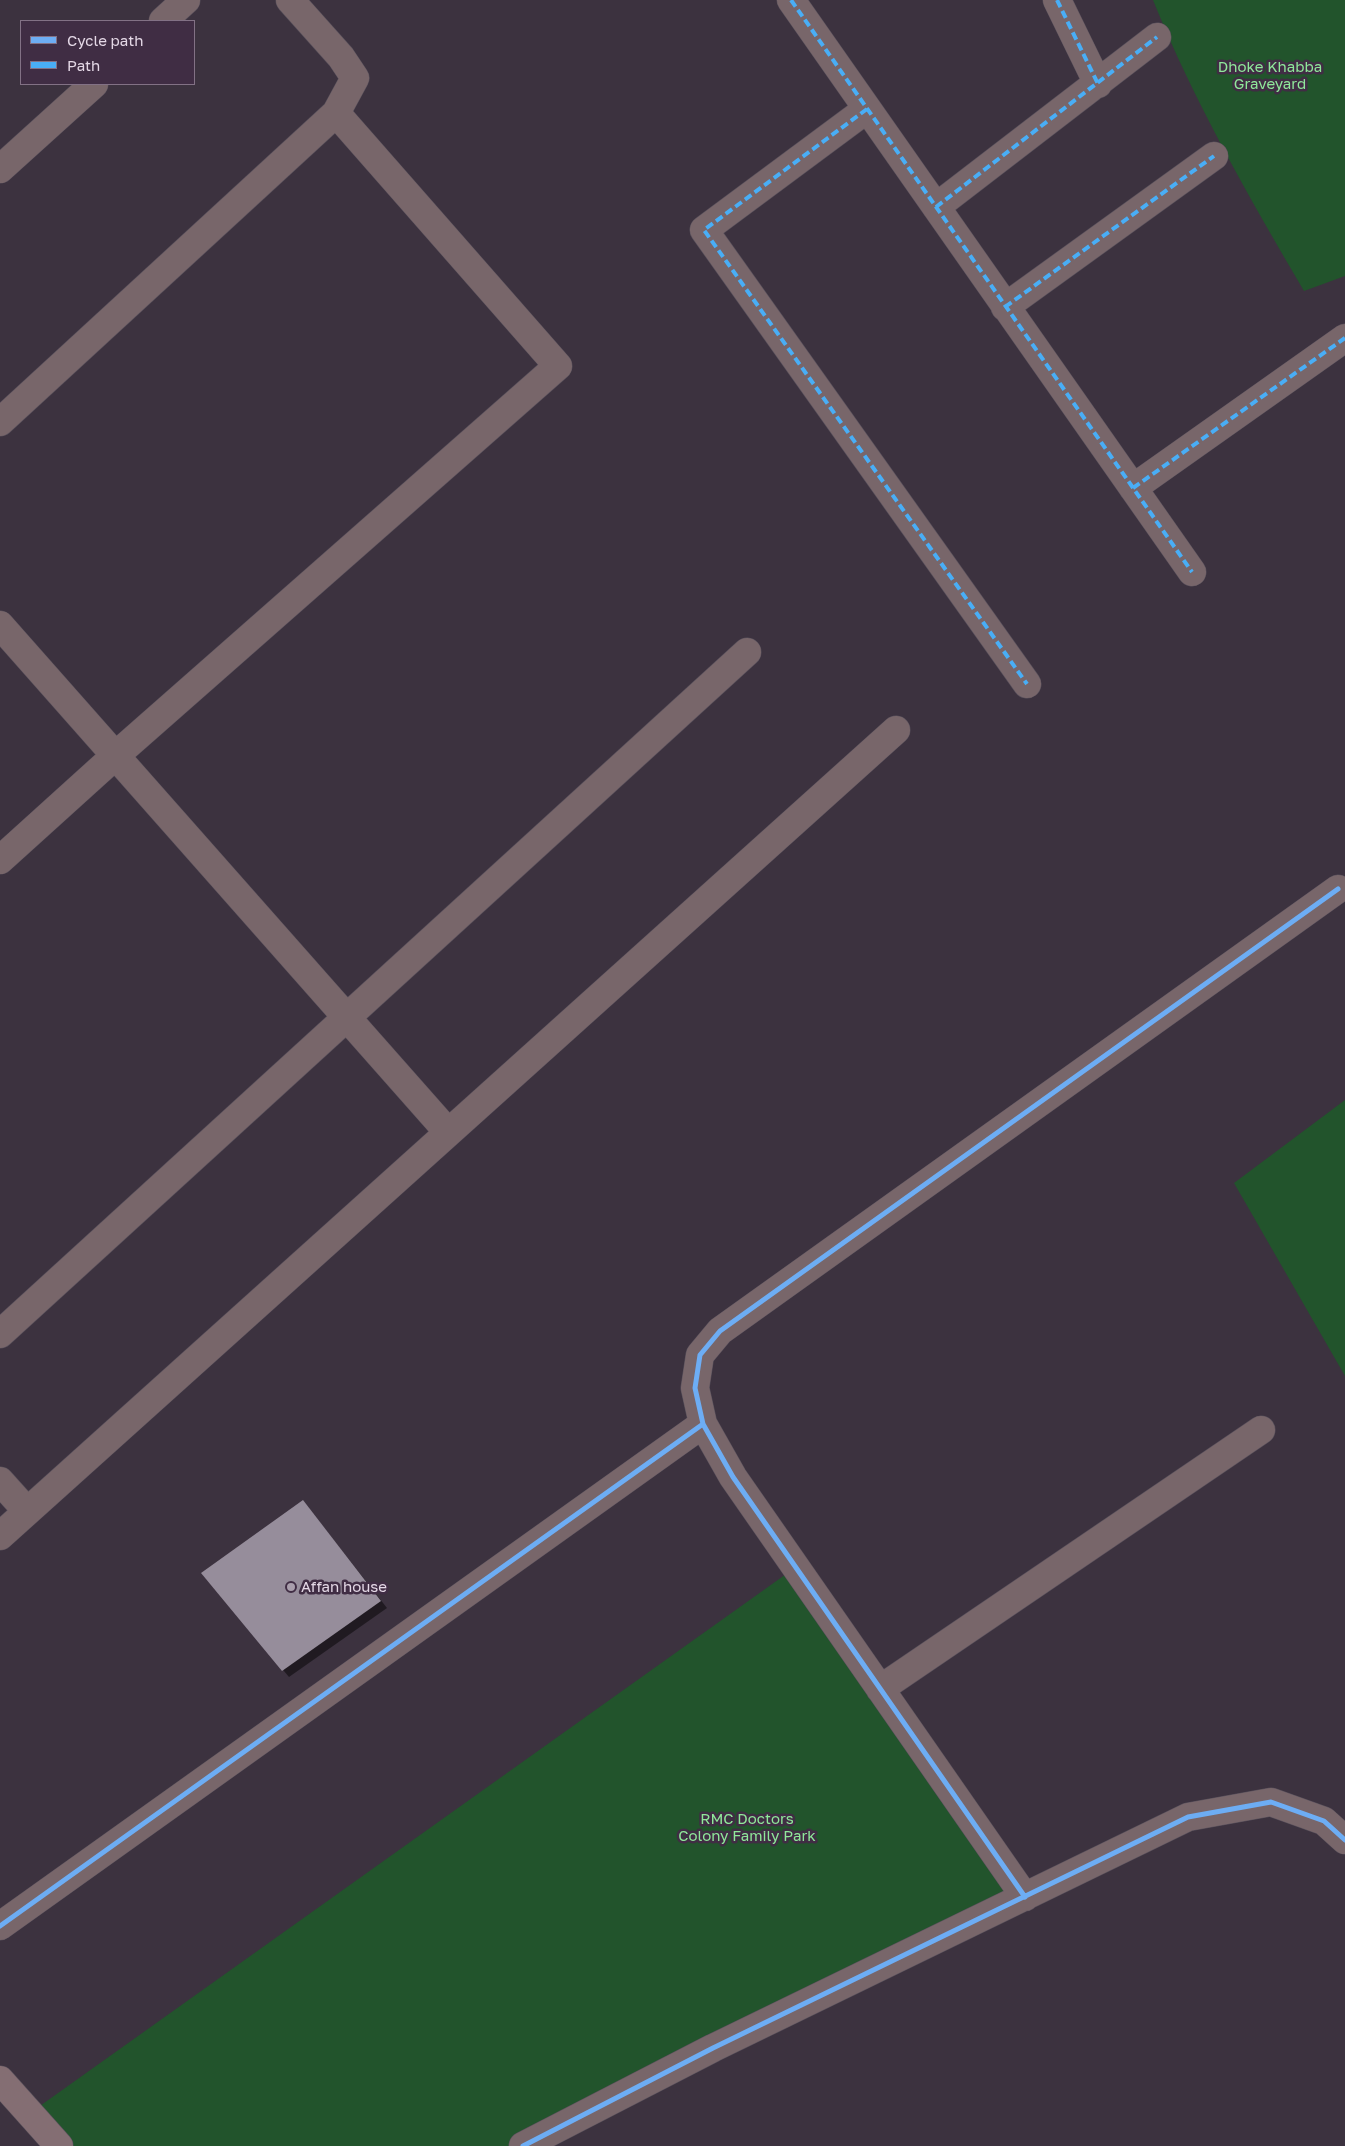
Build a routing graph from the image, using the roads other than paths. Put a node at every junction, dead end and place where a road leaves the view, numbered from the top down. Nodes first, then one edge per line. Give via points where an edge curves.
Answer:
1 (186, 0) edge
2 (290, 0) edge
3 (791, 0) edge
4 (1057, 0) edge
5 (164, 20) edge
6 (1158, 37) dead end
7 (1098, 84) junction
8 (93, 85) edge
9 (867, 109) junction
10 (336, 113) junction
11 (1214, 156) dead end
12 (0, 169) edge
13 (936, 207) junction
14 (1005, 306) junction
15 (1345, 338) edge
16 (0, 422) edge
17 (1133, 488) junction
18 (1192, 572) dead end
19 (0, 625) edge
20 (747, 652) dead end
21 (1027, 684) dead end
22 (896, 730) dead end
23 (115, 756) junction
24 (0, 860) edge
25 (1338, 889) dead end
26 (347, 1018) junction
27 (448, 1132) junction
28 (0, 1334) edge
29 (703, 1424) junction
30 (1261, 1430) dead end
31 (0, 1481) edge
32 (27, 1511) junction
33 (0, 1536) edge
34 (880, 1688) junction
35 (1345, 1840) edge
36 (1025, 1897) junction
37 (0, 1926) edge
38 (0, 2080) edge
39 (60, 2146) edge
40 (523, 2146) edge

1 - 5 street
2 - 10 street via 341,57 355,78
3 - 9 street
4 - 7 street
6 - 7 street
7 - 13 street
8 - 12 street
9 - 13 street
9 - 21 street via 704,230
10 - 16 street
10 - 23 street via 558,366
11 - 14 street
13 - 14 street
14 - 17 street
15 - 17 street
17 - 18 street
19 - 23 street
20 - 26 street
22 - 27 street
23 - 24 street
23 - 26 street
25 - 29 street via 720,1331 700,1356 696,1388
26 - 27 street
26 - 28 street
27 - 32 street
29 - 34 street via 733,1477
29 - 37 street
30 - 34 street
31 - 32 street
32 - 33 street
34 - 36 street
35 - 36 street via 1324,1821 1271,1802 1188,1817
36 - 40 street via 713,2048
38 - 39 main road

